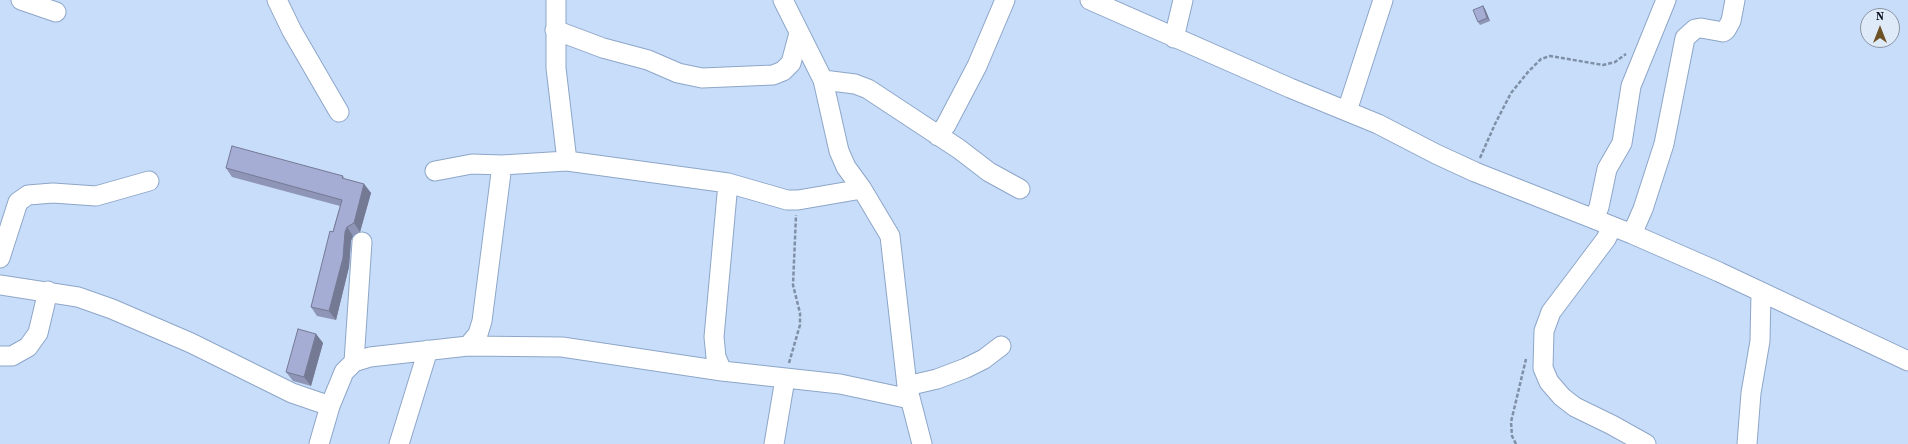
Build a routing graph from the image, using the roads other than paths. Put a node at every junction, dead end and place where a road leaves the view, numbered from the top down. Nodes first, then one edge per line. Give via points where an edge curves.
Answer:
1 (21, 0) edge
2 (277, 0) edge
3 (556, 0) edge
4 (783, 0) edge
5 (1005, 0) edge
6 (1090, 0) edge
7 (1183, 0) edge
8 (1383, 0) edge
9 (1666, 0) edge
10 (1735, 0) edge
11 (1117, 6) edge
12 (56, 12) dead end
13 (555, 30) junction
14 (799, 33) junction
15 (1174, 38) junction
16 (823, 80) junction
17 (1347, 111) junction
18 (339, 112) dead end
19 (938, 136) junction
20 (567, 161) junction
21 (502, 164) junction
22 (435, 170) dead end
23 (149, 181) dead end
24 (728, 183) junction
25 (862, 189) junction
26 (1020, 189) dead end
27 (1594, 219) junction
28 (1612, 227) junction
29 (1632, 234) junction
30 (362, 242) dead end
31 (0, 258) edge
32 (0, 285) edge
33 (48, 291) junction
34 (1761, 292) junction
35 (468, 346) junction
36 (1000, 346) dead end
37 (428, 350) junction
38 (0, 356) edge
39 (1908, 361) edge
40 (354, 362) junction
41 (722, 371) junction
42 (783, 379) junction
43 (909, 392) junction
44 (330, 406) junction
45 (319, 444) edge
46 (399, 444) edge
47 (774, 444) edge
48 (922, 444) edge
49 (1646, 444) edge
50 (1747, 444) edge

1 - 12 street
2 - 18 street
3 - 13 street
4 - 14 street
5 - 19 street via 977,66
6 - 11 street
7 - 15 street
8 - 17 street
9 - 27 street via 1631,86 1622,143 1607,169
10 - 29 street via 1731,21 1726,30 1723,32 1695,29 1685,38 1664,144
11 - 15 street
13 - 14 street via 603,48 648,60 678,73 702,78 773,75 784,72 791,63
13 - 20 street via 556,68
14 - 16 street
15 - 17 street
16 - 19 street via 855,84 868,89
16 - 25 street via 839,151 846,167
17 - 27 street via 1475,172
19 - 26 street via 989,172
20 - 21 street
20 - 24 street
21 - 22 street via 472,164
21 - 35 street via 482,322 478,334
23 - 31 street via 96,196 54,193 28,195 18,202
24 - 25 street via 787,200
24 - 41 street via 714,337 716,357
25 - 43 street via 890,236
27 - 28 street
28 - 29 street
28 - 49 street via 1606,239 1551,312 1544,331 1543,368 1549,382 1575,407
29 - 34 street
30 - 40 street
32 - 33 street
33 - 38 street via 38,332 28,347 12,356
33 - 44 street via 78,297 112,309 191,343 292,393
34 - 39 street
34 - 50 street via 1760,340 1751,393
35 - 37 street
35 - 41 street via 562,347
36 - 43 street via 984,359
37 - 40 street via 370,357
37 - 46 street
40 - 44 street via 344,372
41 - 42 street
42 - 43 street
42 - 47 street
43 - 48 street
44 - 45 street

